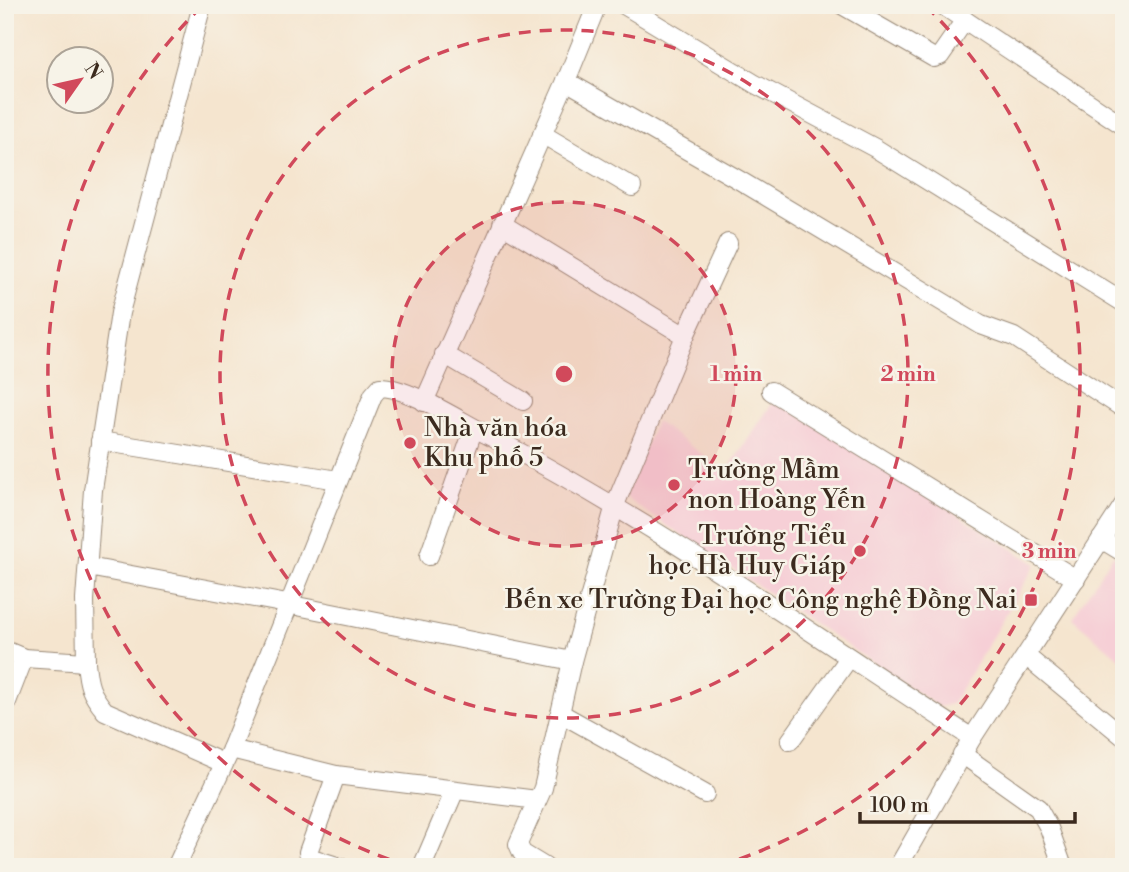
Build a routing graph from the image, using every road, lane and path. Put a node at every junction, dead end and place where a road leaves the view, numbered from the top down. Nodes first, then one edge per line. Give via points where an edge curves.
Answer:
1 (202, 5) edge
2 (597, 5) edge
3 (624, 5) edge
4 (842, 5) edge
5 (942, 5) edge
6 (965, 20) junction
7 (566, 81) junction
8 (1124, 126) edge
9 (542, 134) junction
10 (632, 187) dead end
11 (502, 224) junction
12 (728, 243) dead end
13 (1124, 303) edge
14 (685, 336) junction
15 (444, 354) junction
16 (771, 391) dead end
17 (523, 401) dead end
18 (424, 402) junction
19 (1124, 409) edge
20 (474, 428) junction
21 (100, 441) junction
22 (338, 480) junction
23 (1124, 504) edge
24 (615, 505) junction
25 (1101, 539) junction
26 (1124, 553) edge
27 (429, 555) dead end
28 (88, 567) junction
29 (1076, 579) junction
30 (287, 604) junction
31 (5, 650) edge
32 (1026, 656) junction
33 (24, 658) junction
34 (849, 658) junction
35 (572, 661) junction
36 (86, 662) junction
37 (5, 707) edge
38 (560, 713) junction
39 (1124, 737) edge
40 (972, 738) junction
41 (790, 741) dead end
42 (962, 754) junction
43 (227, 756) junction
44 (336, 775) junction
45 (454, 790) junction
46 (705, 794) dead end
47 (537, 800) junction
48 (176, 867) edge
49 (341, 867) edge
50 (422, 867) edge
51 (545, 867) edge
52 (898, 867) edge
53 (1063, 867) edge

1 - 21 street via 120,313
2 - 7 street
3 - 13 street via 755,84 875,148
4 - 6 street via 934,58
5 - 6 street
6 - 8 street
7 - 9 street
7 - 19 street via 981,325 1014,337
9 - 10 street
9 - 11 street
11 - 14 street
11 - 15 street
12 - 14 street
14 - 24 street
15 - 17 street
15 - 18 street
16 - 29 street
18 - 20 street
18 - 22 street via 391,387 380,387
20 - 24 street
20 - 27 street
21 - 22 street
21 - 28 street
22 - 30 street
23 - 25 street
24 - 34 street
24 - 35 street
25 - 26 street
25 - 29 street
28 - 30 street
28 - 36 street
29 - 32 street
30 - 35 street
30 - 43 street
31 - 33 street
32 - 39 street
32 - 40 street
33 - 36 street
33 - 37 street
34 - 40 street
34 - 41 street
35 - 38 street
36 - 43 street via 88,685 105,711
38 - 46 street
38 - 47 street
40 - 42 street
42 - 52 street
42 - 53 street via 1038,808
43 - 44 street
43 - 48 street
44 - 45 street
44 - 49 street via 308,852 312,858
45 - 47 street
45 - 50 street
47 - 51 street via 518,844 522,853

